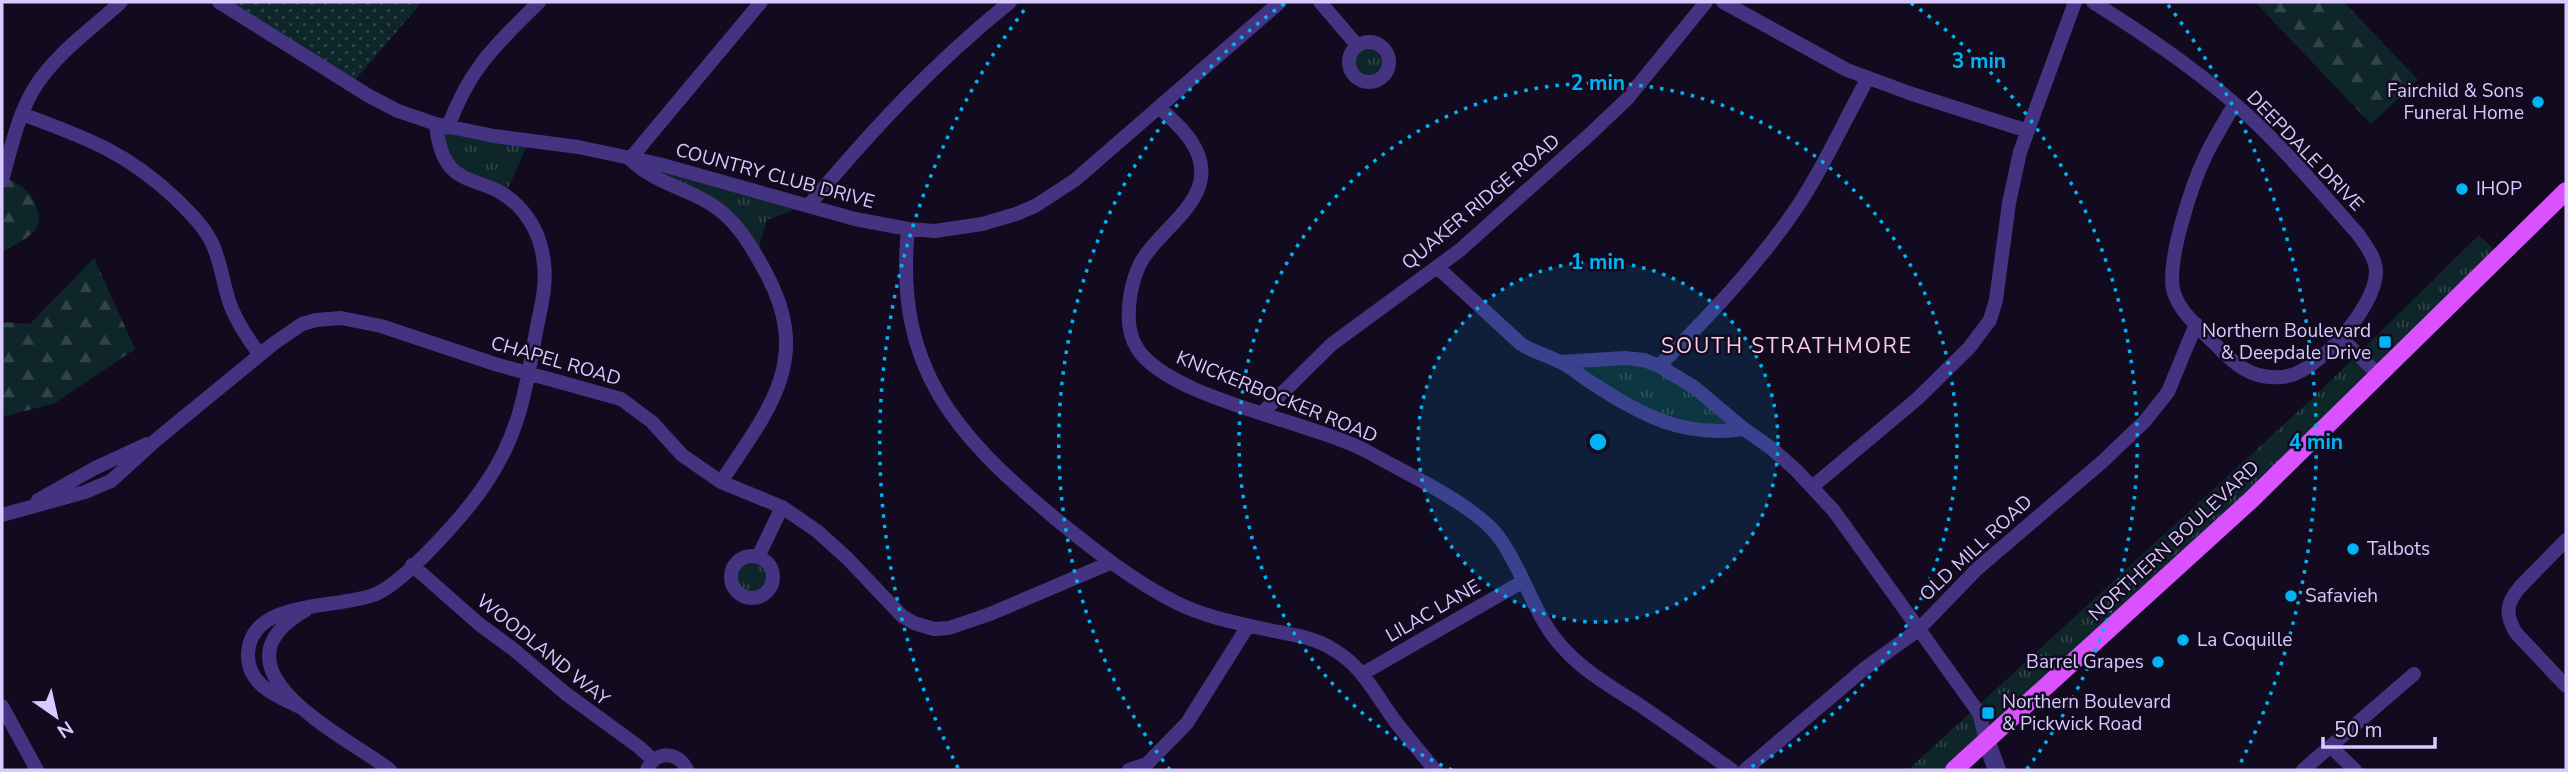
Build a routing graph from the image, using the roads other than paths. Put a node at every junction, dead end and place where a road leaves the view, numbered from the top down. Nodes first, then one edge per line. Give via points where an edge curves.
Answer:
1 (121, 2) edge
2 (219, 2) edge
3 (539, 2) edge
4 (761, 2) edge
5 (1010, 2) edge
6 (1280, 2) edge
7 (1320, 2) edge
8 (1706, 2) edge
9 (1723, 2) edge
10 (2075, 2) edge
11 (2093, 2) edge
12 (1357, 45) dead end
13 (1868, 78) junction
14 (2234, 104) junction
15 (1159, 107) junction
16 (22, 114) junction
17 (442, 125) junction
18 (2028, 131) junction
19 (630, 159) junction
20 (2, 180) edge
21 (2566, 191) edge
22 (810, 204) junction
23 (908, 229) junction
24 (1437, 267) junction
25 (2196, 324) junction
26 (2340, 337) junction
27 (260, 355) junction
28 (1560, 362) junction
29 (1659, 366) junction
30 (529, 373) junction
31 (2379, 375) junction
32 (1262, 413) junction
33 (1744, 429) junction
34 (721, 482) junction
35 (1812, 487) junction
36 (782, 507) junction
37 (2, 515) edge
38 (2566, 540) edge
39 (758, 557) dead end
40 (1110, 564) junction
41 (412, 565) junction
42 (1522, 582) junction
43 (311, 607) junction
44 (1248, 626) junction
45 (1918, 630) junction
46 (1362, 674) junction
47 (2414, 674) dead end
48 (2566, 686) edge
49 (2, 706) edge
50 (300, 707) junction
51 (1986, 740) junction
52 (2331, 747) junction
53 (650, 765) edge
54 (1151, 767) edge
55 (37, 770) edge
56 (390, 770) edge
57 (687, 770) edge
58 (1129, 770) edge
59 (1436, 770) edge
60 (1732, 770) edge
61 (1745, 770) edge
62 (1954, 770) edge
63 (1997, 770) edge
64 (2303, 770) edge
65 (2354, 770) edge

1 - 16 street via 64,52 36,86
2 - 17 street, COUNTRY CLUB DRIVE via 369,96
3 - 17 street via 482,61
4 - 19 street
5 - 22 street via 908,92
6 - 15 street, COUNTRY CLUB DRIVE
7 - 12 street
8 - 24 street, QUAKER RIDGE ROAD via 1627,99
9 - 13 street via 1820,57
10 - 18 street
11 - 14 street, DEEPDALE DRIVE via 2157,43
13 - 18 street
13 - 29 street via 1793,213 1749,269
14 - 25 street, DEEPDALE DRIVE via 2205,157 2176,241 2174,295
14 - 26 street, DEEPDALE DRIVE via 2305,175 2371,254 2376,270 2373,292 2362,314
15 - 23 street, COUNTRY CLUB DRIVE via 1075,180 1035,206 982,224 936,231
15 - 32 street, KNICKERBOCKER ROAD via 1193,143 1200,178 1190,206 1146,254 1137,272 1129,298 1131,335 1141,354 1158,369 1191,387
16 - 20 street
16 - 27 street via 118,153 156,180 195,217 213,246 243,332
17 - 19 street, COUNTRY CLUB DRIVE
17 - 30 street via 438,144 446,163 518,205 538,236 544,290
18 - 35 street via 2009,203 1990,320 1980,336 1917,399
19 - 22 street, COUNTRY CLUB DRIVE
19 - 34 street via 651,176 704,199 723,213 757,254 782,309 786,367
21 - 31 main road, NORTHERN BOULEVARD
22 - 23 street, COUNTRY CLUB DRIVE
23 - 40 street via 906,300 912,332 942,401 990,461
24 - 28 street via 1521,344
24 - 32 street, QUAKER RIDGE ROAD via 1332,344
25 - 26 street, DEEPDALE DRIVE via 2233,363 2251,374 2269,377 2301,372
25 - 45 street, OLD MILL ROAD via 2157,408 2102,462 1977,569
26 - 31 street
27 - 30 street, CHAPEL ROAD via 302,324 341,318 381,326
27 - 37 street, CHAPEL ROAD via 156,440 94,468 25,508
28 - 29 street via 1625,358
28 - 33 street via 1633,409 1664,422 1687,430
29 - 33 street via 1694,387
30 - 34 street, CHAPEL ROAD via 621,399 652,422 682,455
30 - 41 street via 508,447 463,512
31 - 51 main road, NORTHERN BOULEVARD via 2251,500
32 - 42 street, KNICKERBOCKER ROAD via 1353,443 1474,513 1500,539
33 - 35 street
34 - 36 street, CHAPEL ROAD
35 - 45 street
36 - 39 street
36 - 40 street, CHAPEL ROAD via 847,558 902,616 934,629 989,614
38 - 48 street via 2513,595 2508,609 2516,633
40 - 44 street via 1178,603
41 - 43 street via 377,593
41 - 53 street, WOODLAND WAY
42 - 46 street, LILAC LANE
42 - 60 street, KNICKERBOCKER ROAD via 1545,625 1587,670
43 - 50 street via 276,637 270,654 272,675
43 - 50 street via 268,619 257,629 248,655 249,667 260,685
44 - 46 street via 1311,639 1347,658
44 - 54 street via 1187,723
45 - 51 street via 1979,713
45 - 61 street, OLD MILL ROAD via 1864,669
46 - 59 street
47 - 52 street
49 - 55 street
50 - 56 street
51 - 62 main road, NORTHERN BOULEVARD
51 - 63 street
52 - 64 street
52 - 65 street
53 - 57 street, WOODLAND WAY via 659,756 673,756
54 - 58 street

